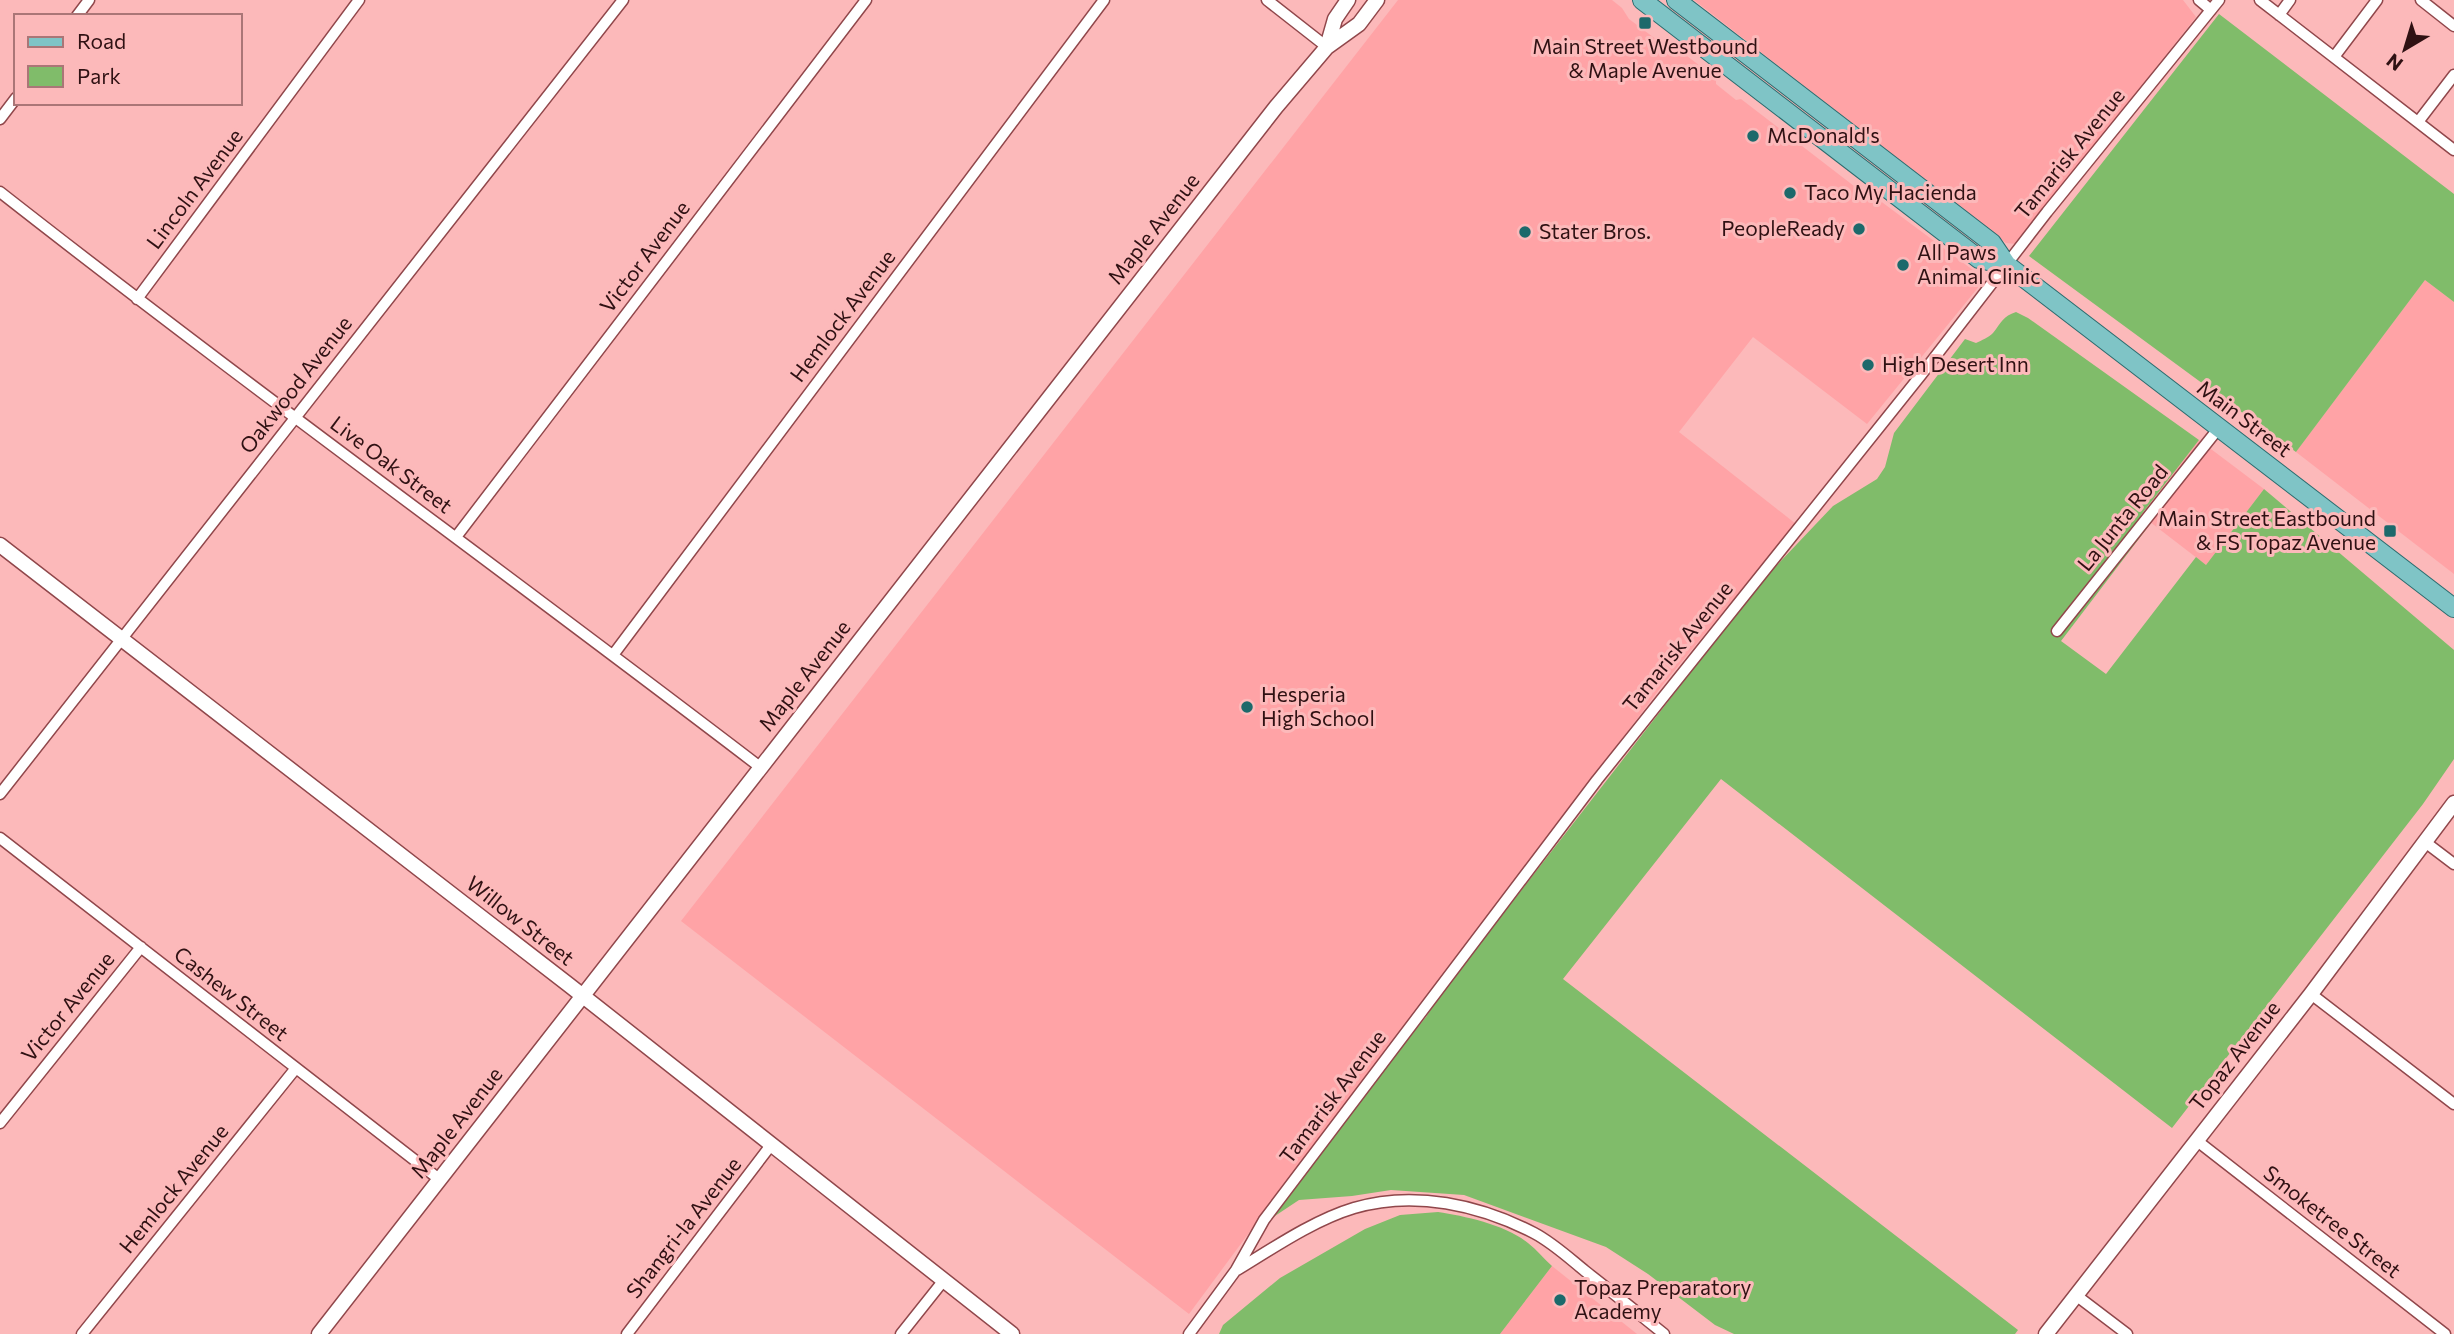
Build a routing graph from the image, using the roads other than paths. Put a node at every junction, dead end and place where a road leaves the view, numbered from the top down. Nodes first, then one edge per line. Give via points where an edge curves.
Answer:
1 (359, 0) edge
2 (623, 0) edge
3 (866, 0) edge
4 (1104, 0) edge
5 (1267, 0) edge
6 (1348, 0) edge
7 (1377, 0) edge
8 (1642, 0) edge
9 (1676, 0) edge
10 (2199, 0) edge
11 (2219, 0) edge
12 (2260, 0) edge
13 (2290, 0) edge
14 (2377, 0) edge
15 (2420, 0) edge
16 (2211, 10) junction
17 (2279, 15) junction
18 (2454, 26) edge
19 (1327, 47) junction
20 (2334, 57) junction
21 (1739, 75) junction
22 (2454, 75) edge
23 (14, 101) edge
24 (1809, 102) junction
25 (0, 119) edge
26 (2418, 122) junction
27 (2454, 150) edge
28 (0, 192) edge
29 (2007, 265) junction
30 (137, 299) junction
31 (296, 417) junction
32 (2218, 429) junction
33 (456, 537) junction
34 (0, 545) edge
35 (2454, 608) edge
36 (2057, 631) dead end
37 (122, 639) junction
38 (613, 655) junction
39 (760, 768) junction
40 (0, 794) edge
41 (2454, 803) edge
42 (0, 838) edge
43 (2425, 842) junction
44 (2454, 864) edge
45 (141, 947) junction
46 (2311, 994) junction
47 (584, 997) junction
48 (296, 1068) junction
49 (2454, 1104) edge
50 (0, 1123) edge
51 (2196, 1140) junction
52 (771, 1145) junction
53 (439, 1179) junction
54 (1236, 1270) junction
55 (944, 1280) junction
56 (2077, 1296) junction
57 (82, 1334) edge
58 (319, 1334) edge
59 (626, 1334) edge
60 (901, 1334) edge
61 (1012, 1334) edge
62 (1189, 1334) edge
63 (1664, 1334) edge
64 (2046, 1334) edge
65 (2127, 1334) edge
66 (2445, 1334) edge

1 - 30 street, Lincoln Avenue
2 - 31 street, Oakwood Avenue
3 - 33 street, Victor Avenue
4 - 38 street, Hemlock Avenue
5 - 19 street
6 - 19 street, Maple Avenue via 1335,19
7 - 19 street, Maple Avenue via 1359,24
8 - 21 main road, Main Street
9 - 24 main road, Main Street
10 - 16 street
11 - 16 street, Tamarisk Avenue
12 - 17 street
13 - 17 street
14 - 20 street
15 - 18 street
16 - 29 street, Tamarisk Avenue
17 - 20 street
19 - 39 street, Maple Avenue
20 - 26 street
21 - 24 main road via 1757,72 1798,103
21 - 29 main road, Main Street via 1979,259
22 - 26 street
23 - 25 street
24 - 29 main road, Main Street via 1992,243
26 - 27 street
28 - 30 street, Live Oak Street
29 - 32 main road, Main Street
29 - 54 street, Tamarisk Avenue via 1597,780 1264,1220
30 - 31 street, Live Oak Street
31 - 33 street, Live Oak Street
31 - 37 street, Oakwood Avenue
32 - 35 main road, Main Street
32 - 36 street, La Junta Road
33 - 38 street, Live Oak Street
34 - 37 street, Willow Street
37 - 40 street, Oakwood Avenue
37 - 47 street, Willow Street
38 - 39 street, Live Oak Street
39 - 47 street, Maple Avenue
41 - 43 street, Topaz Avenue
42 - 45 street, Cashew Street
43 - 44 street
43 - 46 street, Topaz Avenue
45 - 48 street, Cashew Street
45 - 50 street, Victor Avenue
46 - 49 street
46 - 51 street, Topaz Avenue
47 - 52 street, Willow Street
47 - 53 street, Maple Avenue
48 - 53 street, Cashew Street
48 - 57 street, Hemlock Avenue
51 - 56 street, Topaz Avenue
51 - 66 street, Smoketree Street
52 - 55 street, Willow Street
52 - 59 street, Shangri-la Avenue
53 - 58 street, Maple Avenue
54 - 62 street, Tamarisk Avenue
54 - 63 street via 1290,1237 1354,1208 1395,1200 1431,1200 1482,1211 1535,1234
55 - 60 street
55 - 61 street, Willow Street
56 - 64 street, Topaz Avenue
56 - 65 street

